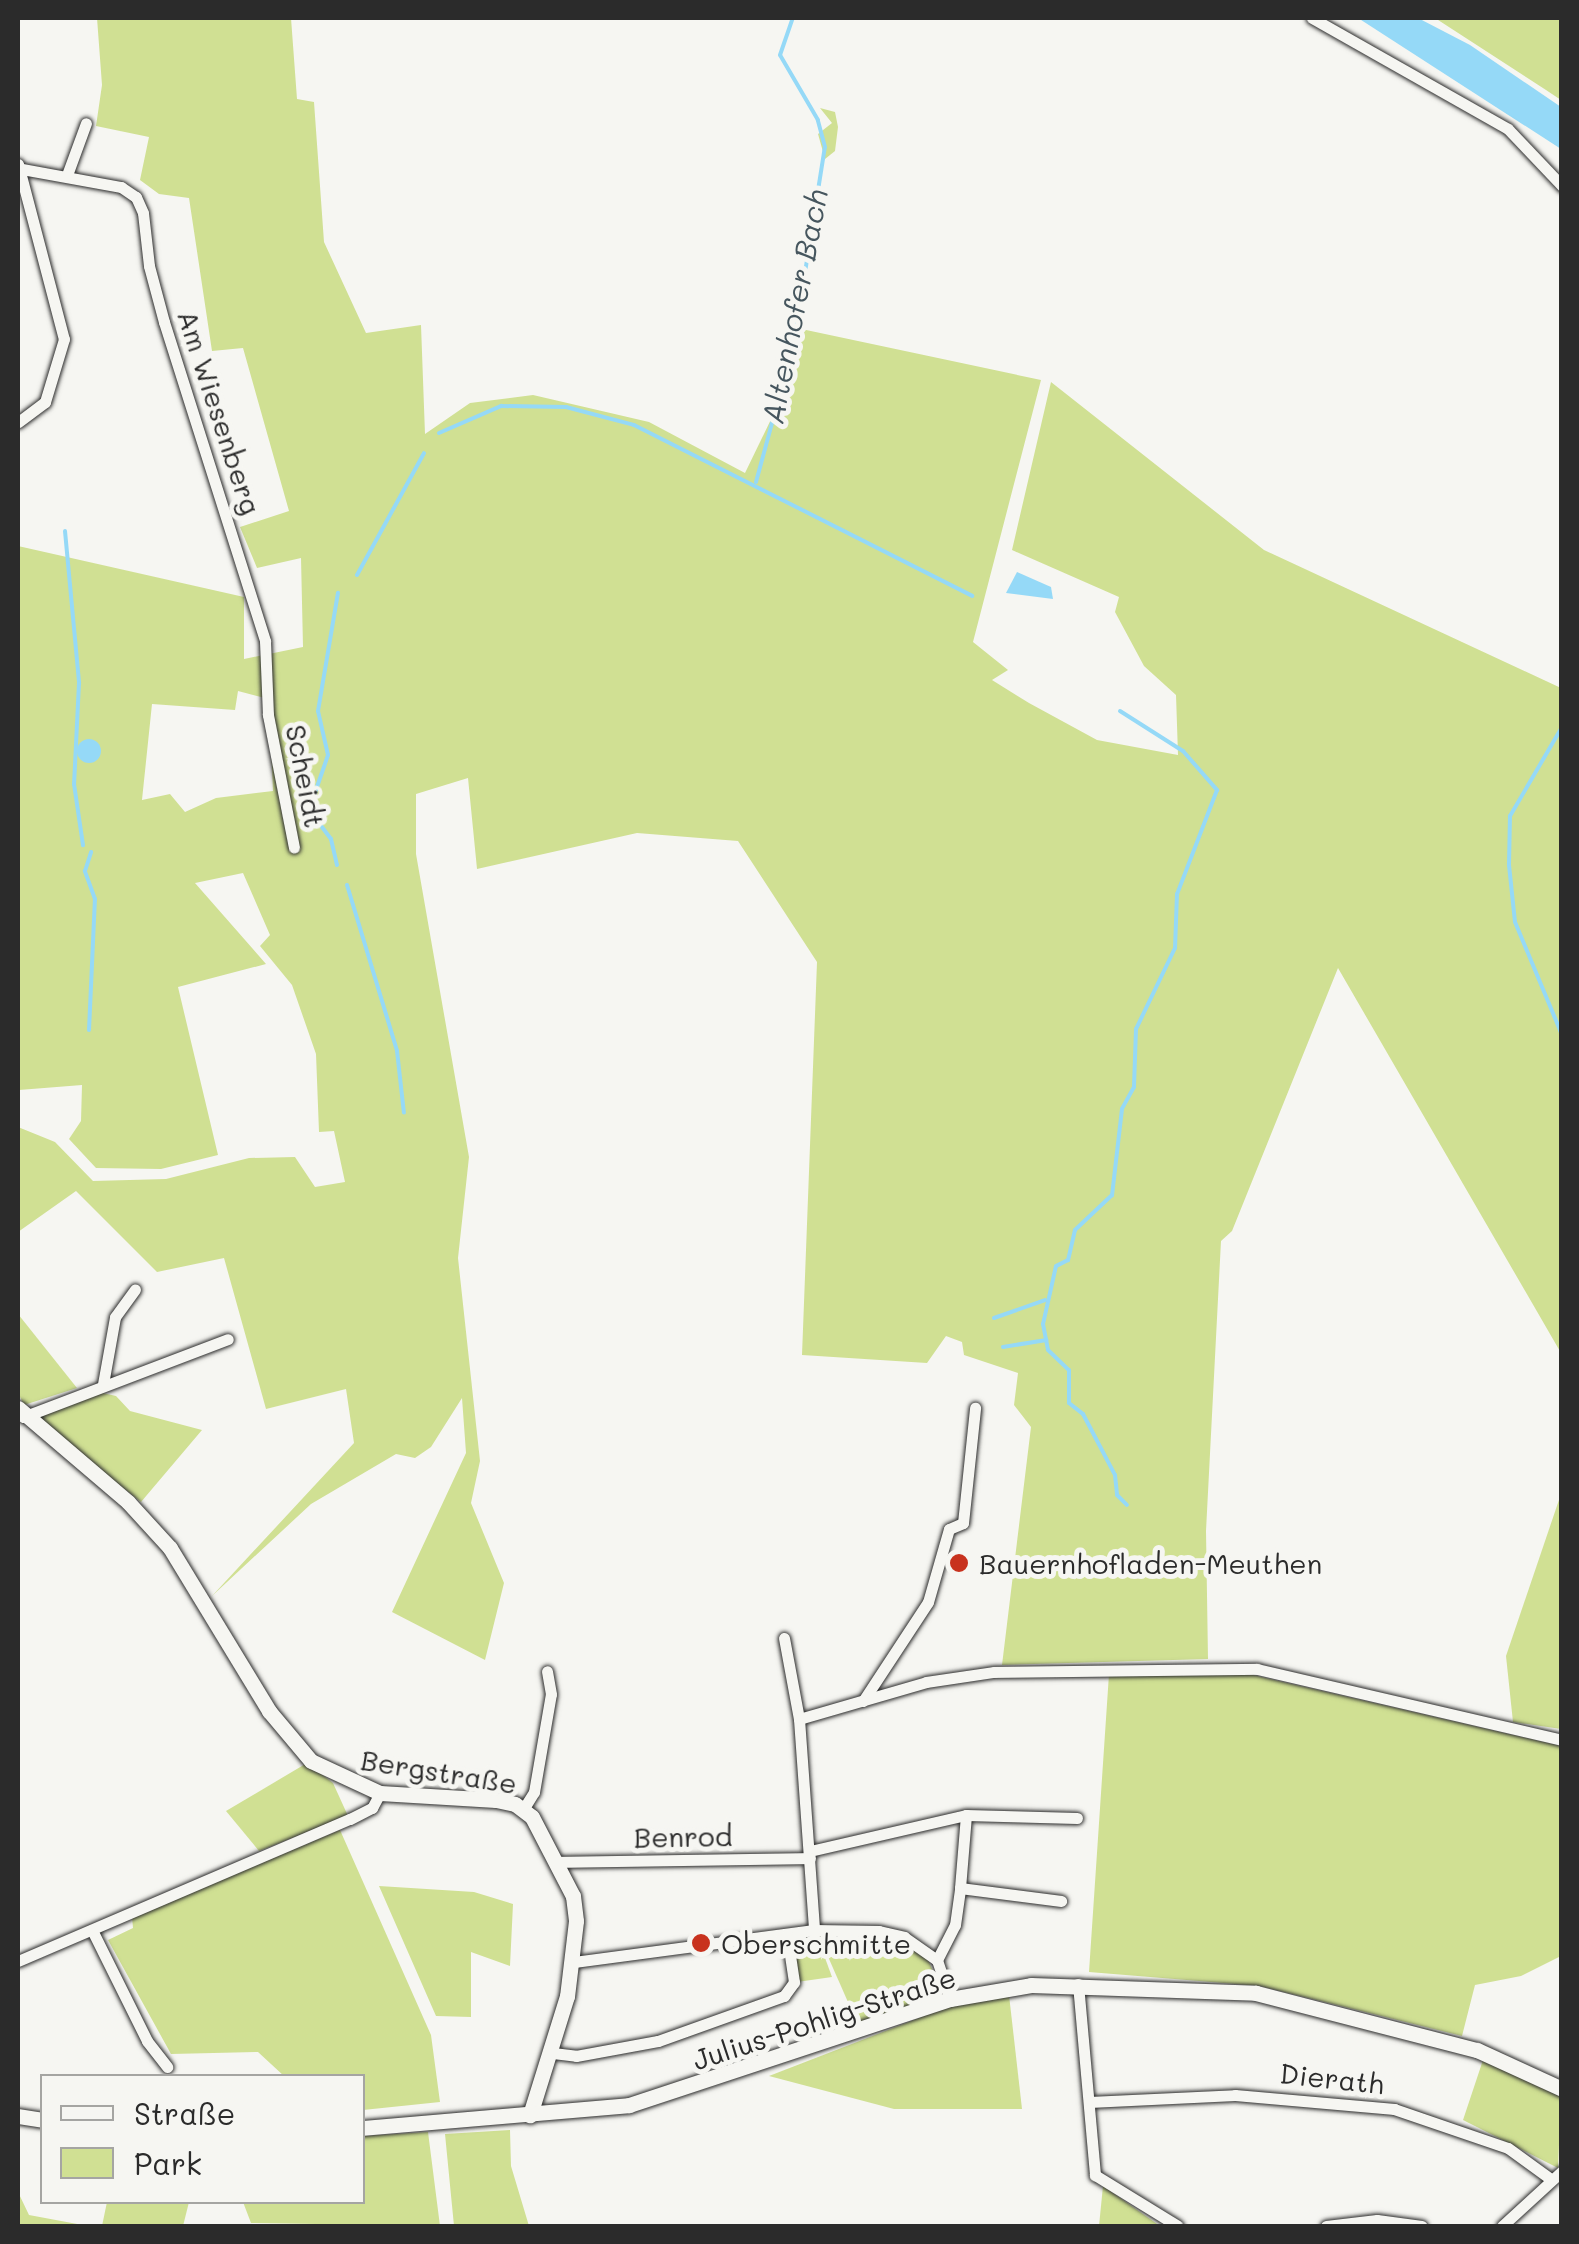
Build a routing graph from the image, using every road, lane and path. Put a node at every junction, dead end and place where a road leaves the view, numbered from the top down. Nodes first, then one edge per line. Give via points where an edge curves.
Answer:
1 (1312, 18) edge
2 (86, 123) dead end
3 (20, 167) edge
4 (68, 175) junction
5 (1562, 186) edge
6 (18, 422) edge
7 (268, 715) joint
8 (294, 847) dead end
9 (135, 1289) dead end
10 (228, 1340) dead end
11 (103, 1384) junction
12 (976, 1408) dead end
13 (20, 1412) edge
14 (784, 1638) dead end
15 (547, 1672) dead end
16 (863, 1701) junction
17 (799, 1719) junction
18 (1562, 1740) edge
19 (380, 1794) junction
20 (524, 1808) junction
21 (966, 1815) junction
22 (1078, 1818) dead end
23 (810, 1854) junction
24 (556, 1862) junction
25 (960, 1888) junction
26 (1061, 1901) dead end
27 (92, 1930) junction
28 (814, 1930) junction
29 (787, 1934) junction
30 (937, 1960) junction
31 (18, 1962) edge
32 (574, 1962) junction
33 (1078, 1984) junction
34 (950, 1999) junction
35 (552, 2053) junction
36 (168, 2067) dead end
37 (1562, 2090) edge
38 (1089, 2102) junction
39 (530, 2115) junction
40 (365, 2128) edge
41 (1557, 2175) edge
42 (1178, 2226) edge
43 (1326, 2226) edge
44 (1422, 2226) edge
45 (1502, 2226) edge

1 - 5 street via 1508,129
2 - 4 street
3 - 4 street, Am Wiesenberg
3 - 6 street via 64,339 45,402
4 - 7 street, Am Wiesenberg via 121,187 144,213 148,266 256,607
7 - 8 street, Scheidt
9 - 11 street via 115,1317
10 - 11 street
11 - 13 street
12 - 16 street via 963,1523 950,1528 928,1602
13 - 19 street, Bergstraße via 160,1536 196,1583 269,1712 311,1762
14 - 17 street
15 - 20 street via 551,1694 534,1792
16 - 17 street
16 - 18 street via 994,1672 1256,1668
17 - 23 street
19 - 20 street, Bergstraße via 496,1800
19 - 27 street via 372,1808 350,1819
20 - 24 street, Bergstraße
21 - 22 street
21 - 23 street
21 - 25 street
23 - 24 street, Benrod
23 - 28 street
24 - 32 street, Bergstraße via 576,1908
25 - 26 street
25 - 30 street via 955,1925
27 - 31 street
27 - 36 street via 147,2041
28 - 29 street
28 - 30 street via 880,1931 904,1937
29 - 32 street
29 - 35 street via 794,1982 784,1996 658,2042 576,2056
30 - 34 street
32 - 35 street, Bergstraße
33 - 34 street, Julius-Pohlig-Straße
33 - 37 street, Julius-Pohlig-Straße via 1256,1993 1462,2045
33 - 38 street
34 - 39 street, Julius-Pohlig-Straße via 645,2100
35 - 39 street, Bergstraße
38 - 41 street, Dierath via 1234,2095 1394,2110 1508,2148
38 - 42 street via 1095,2175
39 - 40 street, Julius-Pohlig-Straße
41 - 45 street, Dierath
43 - 44 street via 1377,2220

